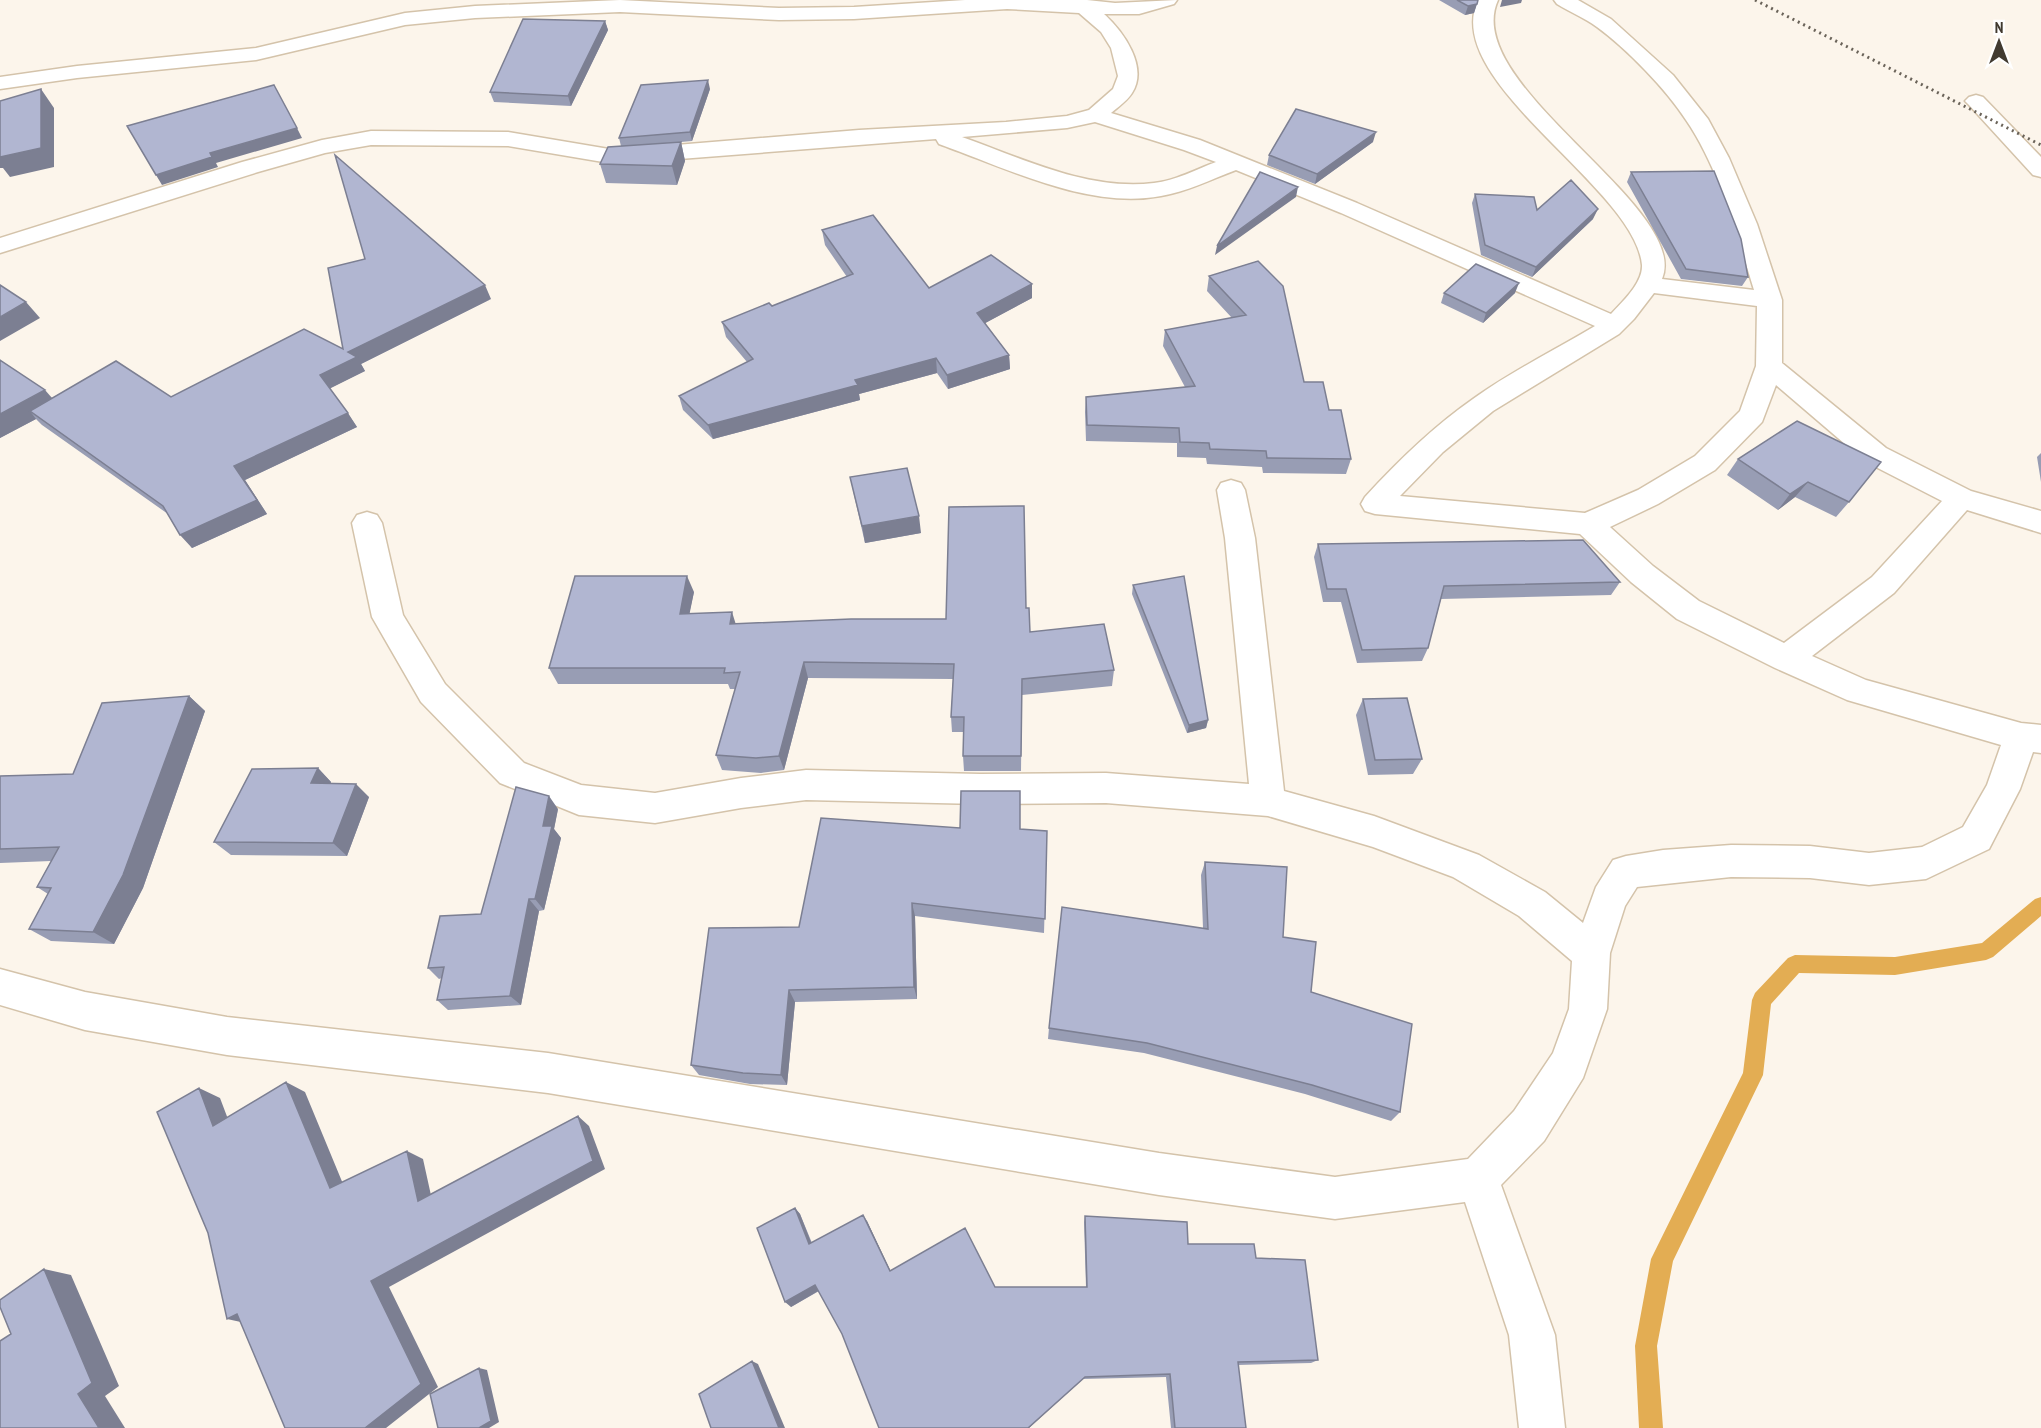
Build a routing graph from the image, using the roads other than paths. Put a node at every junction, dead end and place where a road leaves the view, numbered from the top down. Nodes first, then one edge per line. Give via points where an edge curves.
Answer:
1 (1167, 0) edge
2 (1488, 0) edge
3 (1564, 0) edge
4 (1081, 4) edge
5 (0, 83) edge
6 (1976, 101) dead end
7 (1096, 115) junction
8 (931, 134) junction
9 (1234, 163) junction
10 (2041, 170) edge
11 (0, 246) edge
12 (1648, 285) junction
13 (1770, 300) junction
14 (1614, 325) junction
15 (1769, 366) junction
16 (1231, 490) dead end
17 (1961, 498) junction
18 (2041, 522) edge
19 (367, 523) dead end
20 (1588, 524) junction
21 (1786, 659) junction
22 (2031, 738) edge
23 (1268, 801) junction
24 (1591, 953) junction
25 (0, 987) edge
26 (1478, 1179) junction
27 (1542, 1428) edge

1 - 4 street via 1139,8
2 - 12 street via 1483,6 1482,28 1493,55 1523,100 1572,150 1646,238 1654,267
3 - 13 street via 1604,23 1666,79 1696,119 1718,158 1745,224
4 - 5 street via 1007,3 854,13 620,6 475,12 405,19 256,54
4 - 7 street via 1108,28 1122,48 1128,76 1123,92
6 - 10 street
7 - 8 street via 1057,123
7 - 9 street via 1192,145
8 - 9 street via 1063,181 1126,192 1160,190
8 - 11 street via 859,136 615,157 508,139 371,138 250,167
9 - 14 street via 1349,208
12 - 13 street
12 - 14 street
13 - 15 street
14 - 20 street via 1473,412 1418,458 1375,504
15 - 17 street via 1876,455
15 - 20 street via 1752,415 1705,463 1648,497
16 - 23 street via 1240,538
17 - 18 street
17 - 21 street via 1883,585
19 - 23 street via 388,617 433,693 512,773 579,800 655,808 817,785 1106,788
20 - 21 street via 1688,610
21 - 22 street via 1859,691
22 - 24 street via 1976,838 1926,863 1869,869 1810,862 1731,861 1626,872 1609,899
23 - 24 street via 1374,832 1466,866 1532,904
24 - 26 street via 1588,1009 1569,1064 1529,1126
25 - 26 street via 84,1011 227,1036 548,1073 1136,1170 1335,1198
26 - 27 street via 1533,1335

